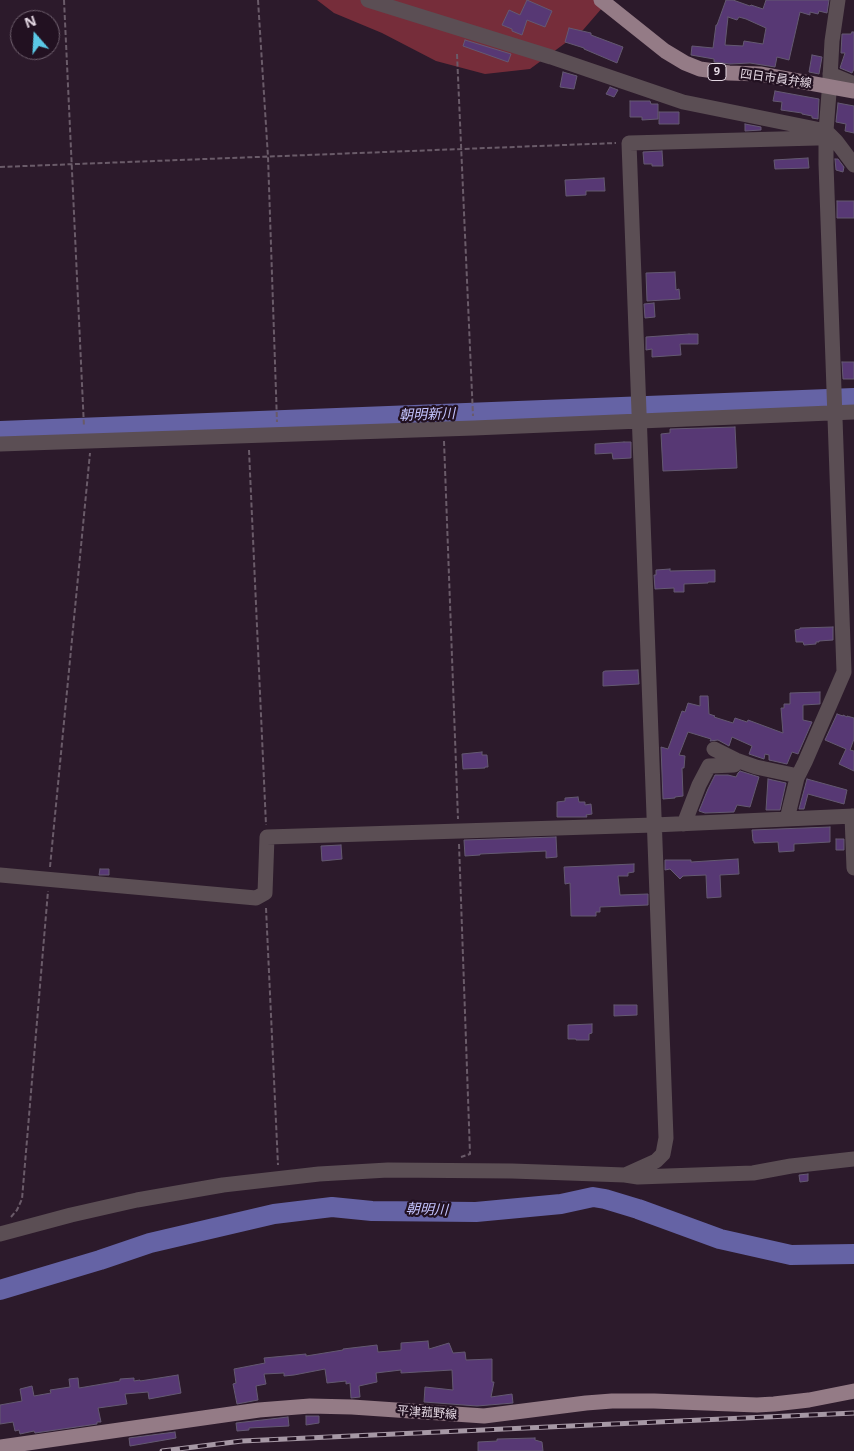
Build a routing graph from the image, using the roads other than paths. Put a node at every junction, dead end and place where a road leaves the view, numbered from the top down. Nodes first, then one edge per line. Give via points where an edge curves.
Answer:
1 (368, 0) edge
2 (601, 0) edge
3 (838, 0) edge
4 (830, 82) junction
5 (854, 84) edge
6 (854, 91) edge
7 (826, 131) junction
8 (854, 165) edge
9 (835, 403) junction
10 (640, 411) junction
11 (854, 412) edge
12 (0, 444) edge
13 (714, 749) dead end
14 (736, 760) junction
15 (798, 776) junction
16 (853, 816) edge
17 (787, 819) junction
18 (684, 824) junction
19 (654, 825) junction
20 (854, 868) edge
21 (0, 875) edge
22 (854, 1158) edge
23 (625, 1175) junction
24 (0, 1234) edge
25 (854, 1390) edge
26 (0, 1447) edge

1 - 7 street via 683,102
2 - 6 main road, 四日市員弁線 / 9 via 665,51 700,69 760,74
3 - 4 street
4 - 5 street
4 - 7 street
7 - 8 street
7 - 9 street
7 - 10 street via 817,138 629,143
9 - 10 street
9 - 11 street
9 - 15 street via 844,672
10 - 12 street via 248,435 88,436
10 - 19 street
13 - 14 street
14 - 15 street
14 - 18 street via 734,765 709,766
15 - 17 street
16 - 17 street
16 - 20 street
17 - 18 street
18 - 19 street
19 - 21 street via 267,837 265,893 256,898
19 - 23 street via 666,1138 663,1154 656,1161
22 - 23 street via 753,1173
23 - 24 street via 388,1170 319,1174 223,1185 137,1200
25 - 26 main road, 平津菰野線 via 774,1404 612,1401 484,1416 310,1406 259,1410

